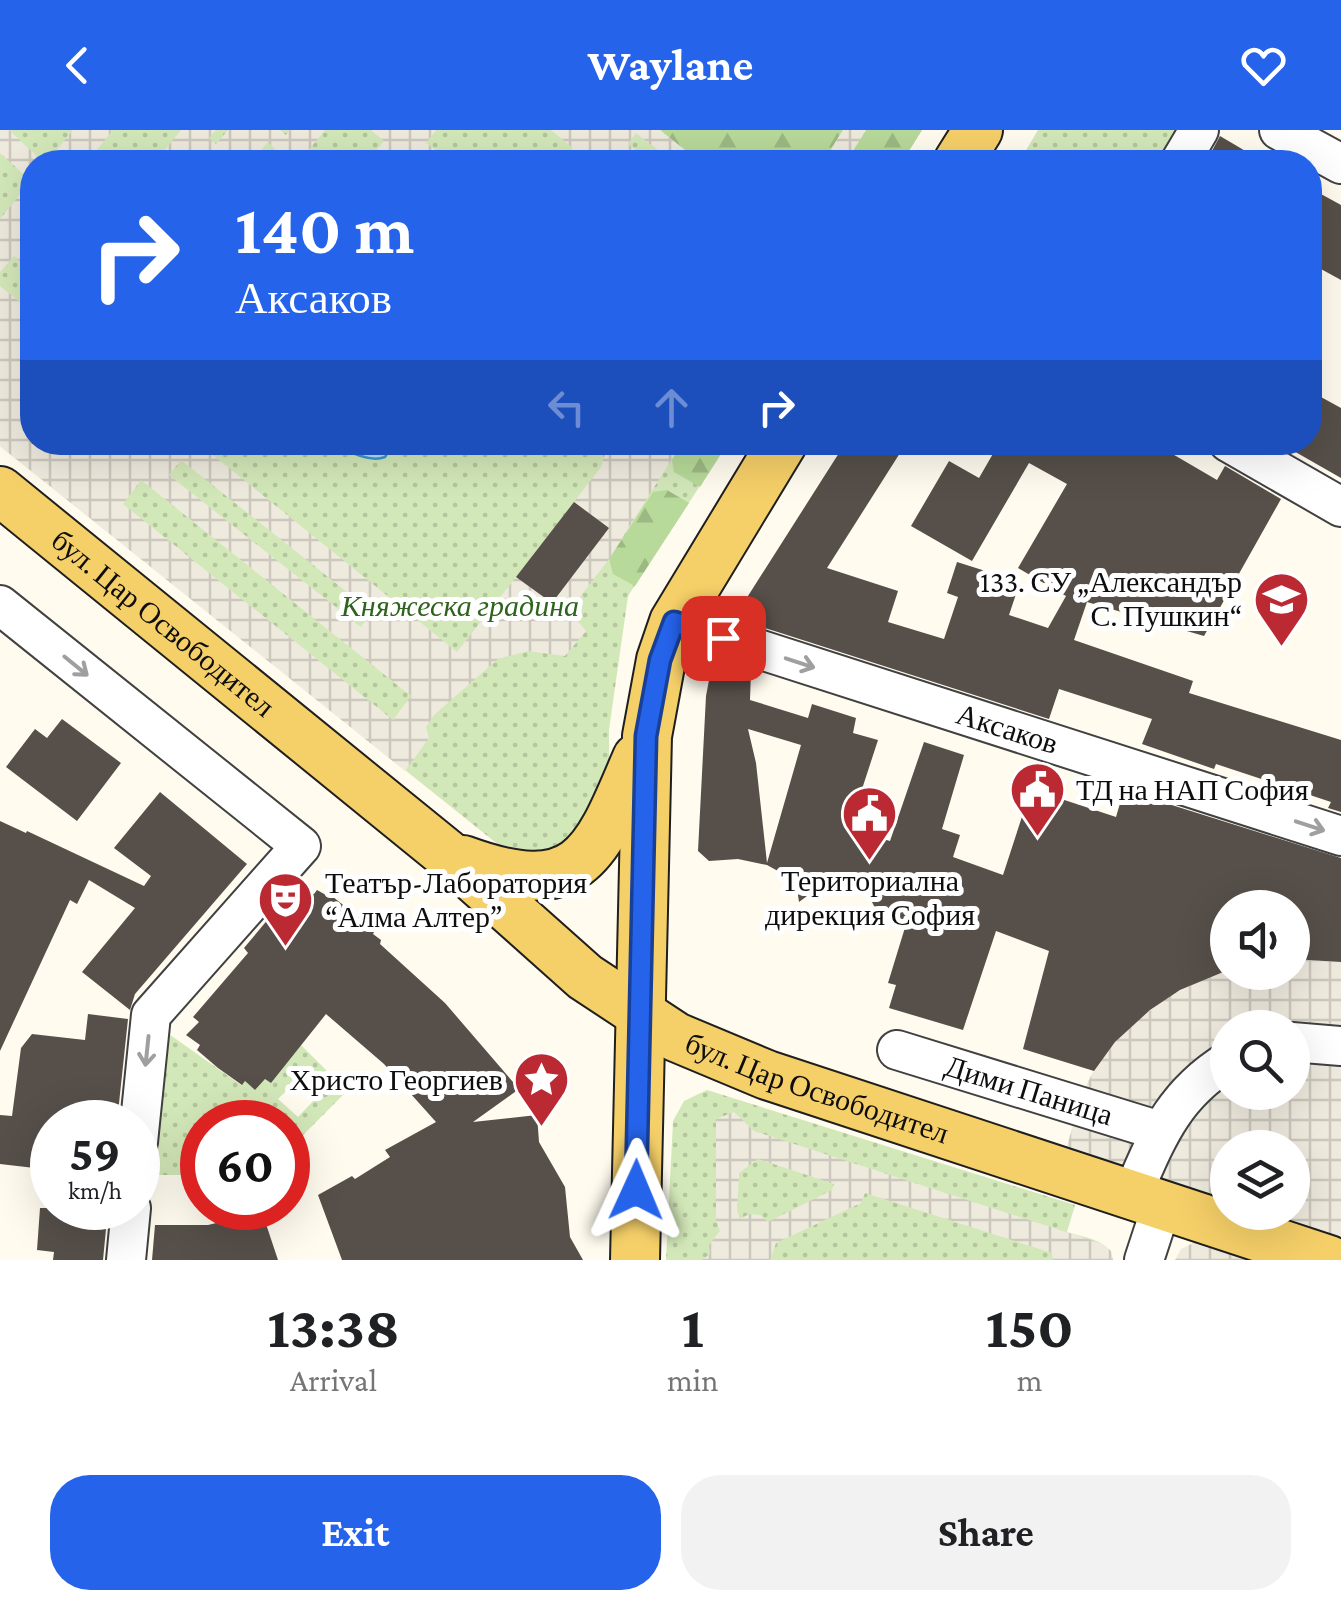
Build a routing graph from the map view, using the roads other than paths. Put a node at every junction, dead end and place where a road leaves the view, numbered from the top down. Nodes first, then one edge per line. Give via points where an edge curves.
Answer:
1 (1278, 130) edge
2 (1315, 150) edge
3 (775, 455) edge
4 (1251, 455) edge
5 (0, 491) edge
6 (1341, 506) edge
7 (1, 609) edge
8 (674, 622) junction
9 (646, 736) junction
10 (1341, 836) edge
11 (448, 854) junction
12 (638, 1013) junction
13 (1310, 1043) edge
14 (1341, 1046) edge
15 (897, 1050) dead end
16 (1210, 1074) edge
17 (142, 1100) edge
18 (1156, 1140) junction
19 (1147, 1200) junction
20 (129, 1230) edge
21 (126, 1260) edge
22 (634, 1260) edge
23 (1144, 1260) edge
24 (1329, 1260) edge

1 - 2 street
3 - 8 main road
4 - 6 street
5 - 11 main road, бул. Цар Освободител
7 -> 17 street via 301,846 150,1015
8 - 9 main road
8 -> 10 street, Аксаков
9 - 11 main road via 601,836 571,869 532,878
9 - 12 main road
11 - 12 main road, бул. Цар Освободител via 585,977
12 - 19 main road, бул. Цар Освободител via 676,1037 768,1075
12 - 22 main road
13 - 14 street
15 - 18 street, Дими Паница
16 - 18 street via 1188,1090
18 - 19 street
19 - 23 street
19 - 24 main road, бул. Цар Освободител
20 - 21 street

